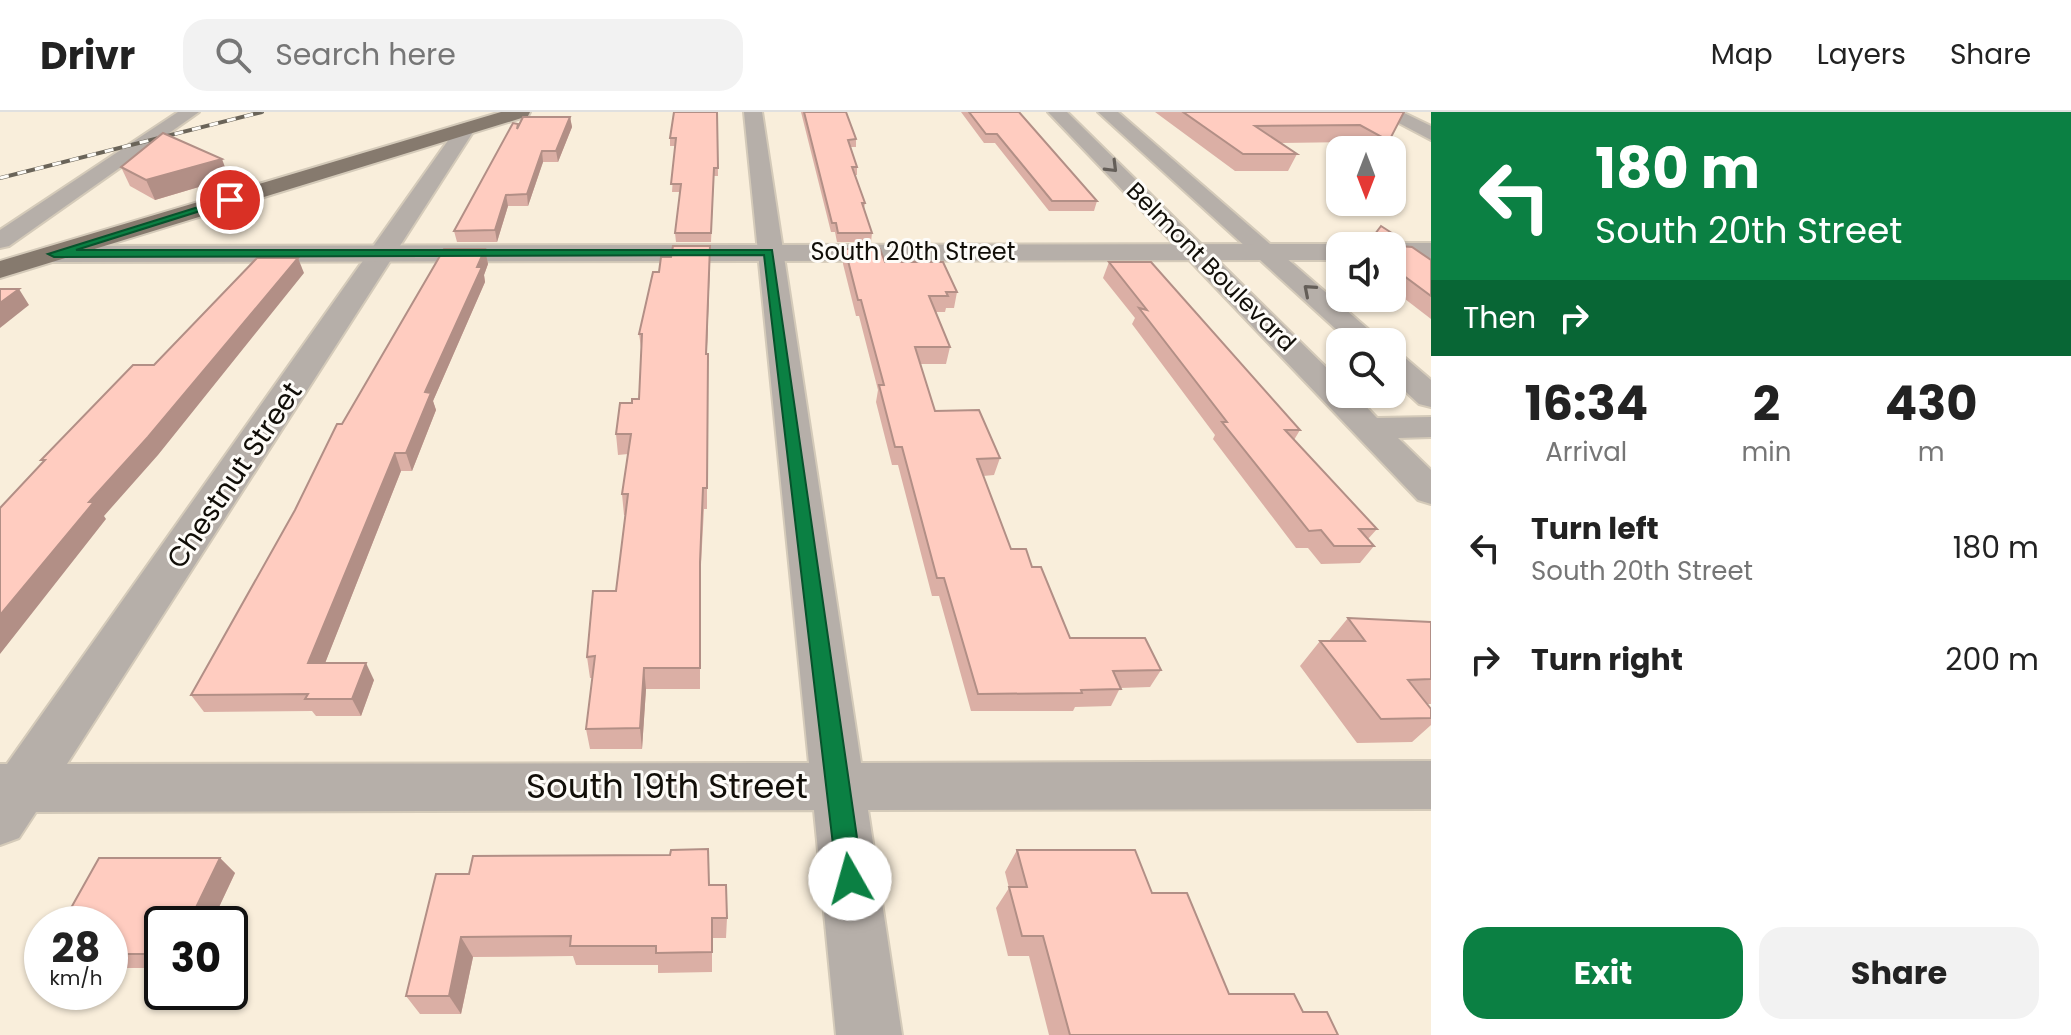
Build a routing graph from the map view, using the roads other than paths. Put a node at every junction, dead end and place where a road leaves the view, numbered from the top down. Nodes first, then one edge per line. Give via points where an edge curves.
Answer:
1 (190, 112) edge
2 (521, 112) edge
3 (753, 112) edge
4 (1057, 112) edge
5 (1107, 112) edge
6 (1387, 112) edge
7 (466, 129) junction
8 (1431, 134) edge
9 (0, 241) edge
10 (1406, 251) edge
11 (1431, 251) edge
12 (769, 252) junction
13 (1326, 252) edge
14 (384, 253) junction
15 (1198, 253) junction
16 (1266, 253) junction
17 (54, 254) junction
18 (0, 270) edge
19 (1352, 328) edge
20 (1406, 375) edge
21 (1431, 397) edge
22 (1431, 427) edge
23 (1368, 428) junction
24 (1431, 492) edge
25 (1431, 785) edge
26 (839, 786) junction
27 (7, 799) edge
28 (869, 1035) edge

1 - 9 street
2 - 7 main road
3 - 12 street
4 -> 15 street, Belmont Boulevard
5 - 16 street, Belmont Boulevard
6 - 8 street
7 - 14 street, Chestnut Street
7 - 17 main road
10 - 11 street
12 - 14 street, South 20th Street
12 - 15 street, South 20th Street
12 - 26 street
13 - 16 street, South 20th Street
14 - 17 street, South 20th Street
14 - 27 street, Chestnut Street
15 - 16 street, South 20th Street
15 - 23 street, Belmont Boulevard
19 -> 16 street, Belmont Boulevard
17 - 18 main road
20 - 21 street
22 - 23 street
23 - 24 street, Belmont Boulevard
25 - 26 street, South 19th Street
26 - 27 street, South 19th Street
26 - 28 street

